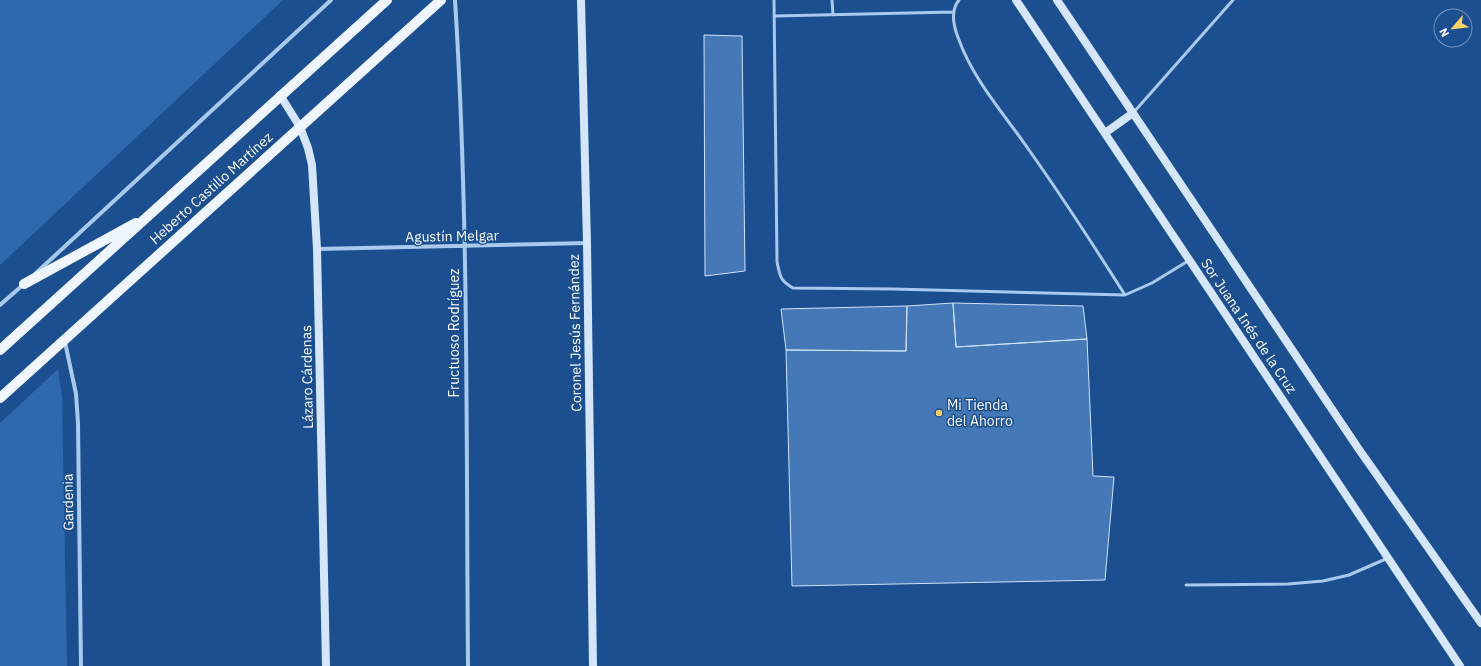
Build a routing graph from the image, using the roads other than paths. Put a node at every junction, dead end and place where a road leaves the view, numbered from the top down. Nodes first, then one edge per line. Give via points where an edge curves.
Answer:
1 (331, 0) edge
2 (387, 0) edge
3 (441, 0) edge
4 (455, 0) edge
5 (581, 0) edge
6 (774, 0) edge
7 (832, 0) edge
8 (959, 0) edge
9 (1016, 0) edge
10 (1057, 0) edge
11 (1233, 0) edge
12 (953, 12) junction
13 (833, 15) junction
14 (775, 16) junction
15 (280, 95) junction
16 (1133, 113) junction
17 (300, 127) junction
18 (1105, 133) junction
19 (150, 215) junction
20 (587, 243) junction
21 (465, 246) junction
22 (317, 249) junction
23 (1189, 260) junction
24 (24, 284) junction
25 (1125, 295) junction
26 (0, 305) edge
27 (64, 340) junction
28 (0, 350) edge
29 (0, 398) edge
30 (1388, 558) junction
31 (1186, 585) dead end
32 (1481, 623) edge
33 (81, 666) edge
34 (326, 666) edge
35 (468, 666) edge
36 (593, 666) edge
37 (1460, 666) edge

1 - 24 street
2 - 15 main road, Heberto Castillo Martínez
3 - 17 main road, Heberto Castillo Martínez
4 - 21 street, Fructuoso Rodríguez
5 - 20 main road, Coronel Jesús Fernández
6 - 14 lane
7 - 13 lane
8 - 12 lane
9 - 18 main road, Sor Juana Inés de la Cruz
10 - 16 main road, Sor Juana Inés de la Cruz
11 - 16 lane
12 - 13 lane
12 - 25 lane via 959,40 970,64 1062,196
13 - 14 lane
14 - 25 lane via 777,262 780,276 786,284 793,288
15 - 17 main road, Lázaro Cárdenas
15 - 19 main road, Heberto Castillo Martínez
16 - 18 main road
16 - 32 main road, Sor Juana Inés de la Cruz via 1358,448
17 - 22 main road, Lázaro Cárdenas via 312,165
17 - 27 main road, Heberto Castillo Martínez
18 - 23 main road, Sor Juana Inés de la Cruz
19 - 24 main road
19 - 28 main road, Heberto Castillo Martínez
20 - 21 street, Agustín Melgar
20 - 36 main road, Coronel Jesús Fernández
21 - 22 street, Agustín Melgar
21 - 35 street, Fructuoso Rodríguez
22 - 34 main road, Lázaro Cárdenas
23 - 25 lane via 1152,283
23 - 30 main road, Sor Juana Inés de la Cruz
24 - 26 street
27 - 29 main road, Heberto Castillo Martínez
27 - 33 street, Gardenia via 76,394 78,423
30 - 31 lane via 1349,574 1323,581
30 - 37 main road, Sor Juana Inés de la Cruz

